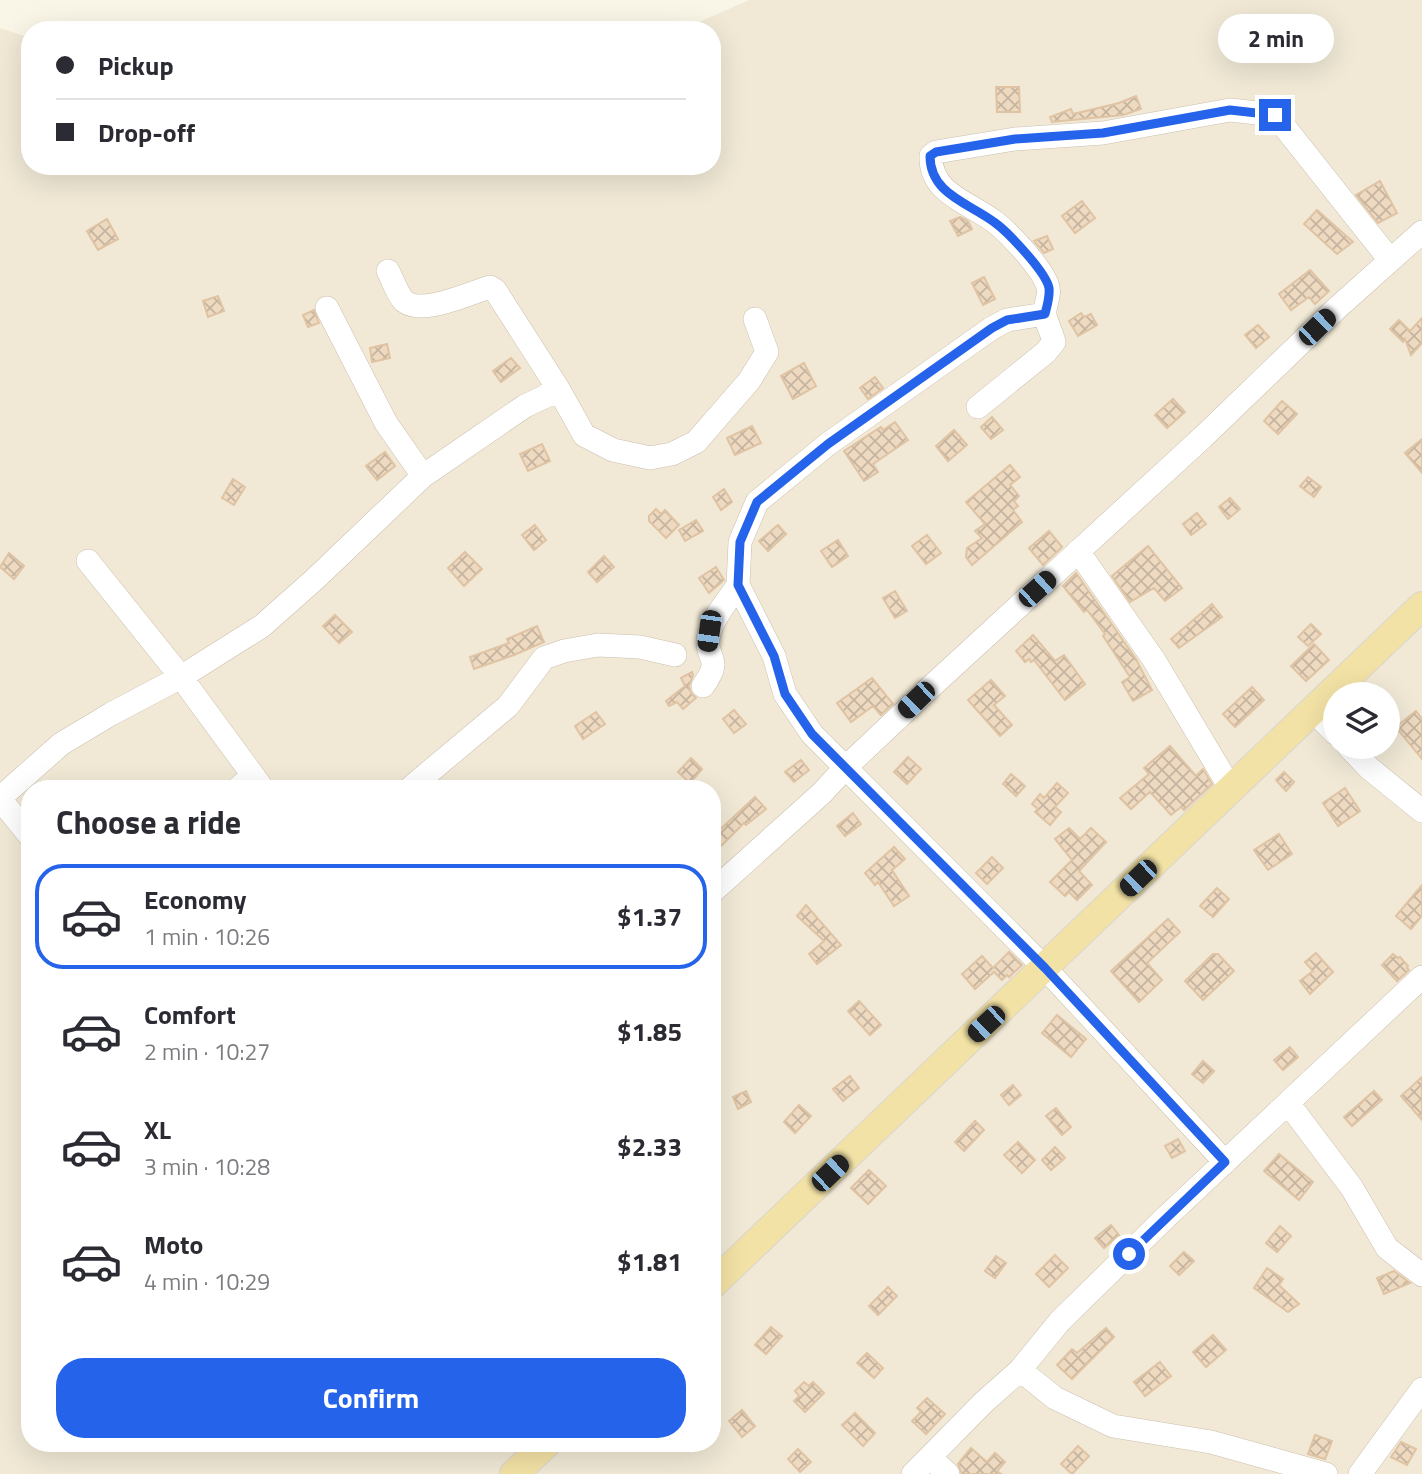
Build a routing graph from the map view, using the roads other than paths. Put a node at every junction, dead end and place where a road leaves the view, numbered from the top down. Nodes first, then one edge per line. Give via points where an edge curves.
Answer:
1 (1422, 232) edge
2 (1390, 260) junction
3 (388, 271) dead end
4 (327, 308) dead end
5 (1045, 314) junction
6 (755, 319) dead end
7 (559, 390) junction
8 (978, 407) dead end
9 (423, 476) junction
10 (1078, 551) junction
11 (88, 561) dead end
12 (738, 585) junction
13 (1422, 606) edge
14 (675, 655) dead end
15 (181, 677) junction
16 (703, 687) dead end
17 (1313, 710) junction
18 (1323, 720) edge
19 (1360, 759) edge
20 (846, 767) junction
21 (21, 780) edge
22 (21, 780) edge
23 (248, 780) edge
24 (420, 780) edge
25 (1231, 789) junction
26 (0, 799) edge
27 (1422, 811) edge
28 (21, 825) edge
29 (721, 884) edge
30 (1045, 968) junction
31 (1422, 977) edge
32 (1288, 1103) junction
33 (1225, 1162) junction
34 (721, 1275) edge
35 (1422, 1275) edge
36 (1020, 1370) junction
37 (1422, 1389) edge
38 (537, 1452) edge
39 (930, 1457) junction
40 (514, 1474) edge
41 (913, 1474) edge
42 (948, 1474) edge
43 (1326, 1474) edge
44 (1360, 1474) edge

1 - 2 street
2 - 5 street via 1275,115 1230,110 1103,133 1015,139 930,156 935,180 994,222 1041,272 1049,286
2 - 10 street
3 - 7 street via 402,299 413,307 489,287 495,290
4 - 9 street via 386,423
5 - 8 street via 1054,342
5 - 12 street via 1007,320 992,328 828,444 757,502 740,542
6 - 7 street via 767,352 749,381 696,442 672,454 650,457 613,450 584,435
7 - 9 street via 525,406
9 - 15 street via 262,626
10 - 20 street
10 - 25 street via 1154,660
11 - 15 street
12 - 16 street via 709,631 713,672
12 - 20 street via 774,656 785,694 812,734
13 - 17 main road
14 - 24 street via 598,645 544,658 508,706
15 - 21 street via 61,744
15 - 23 street
17 - 18 street
17 - 25 main road
19 - 27 street
20 - 29 street
20 - 30 street
22 - 26 street
25 - 30 main road
26 - 28 street
30 - 33 street
30 - 34 main road
31 - 32 street
32 - 33 street
32 - 35 street via 1352,1188 1387,1248
33 - 36 street via 1060,1321
36 - 39 street
36 - 43 street via 1055,1398 1113,1426 1211,1442
37 - 44 street
38 - 40 main road
39 - 41 street
39 - 42 street

